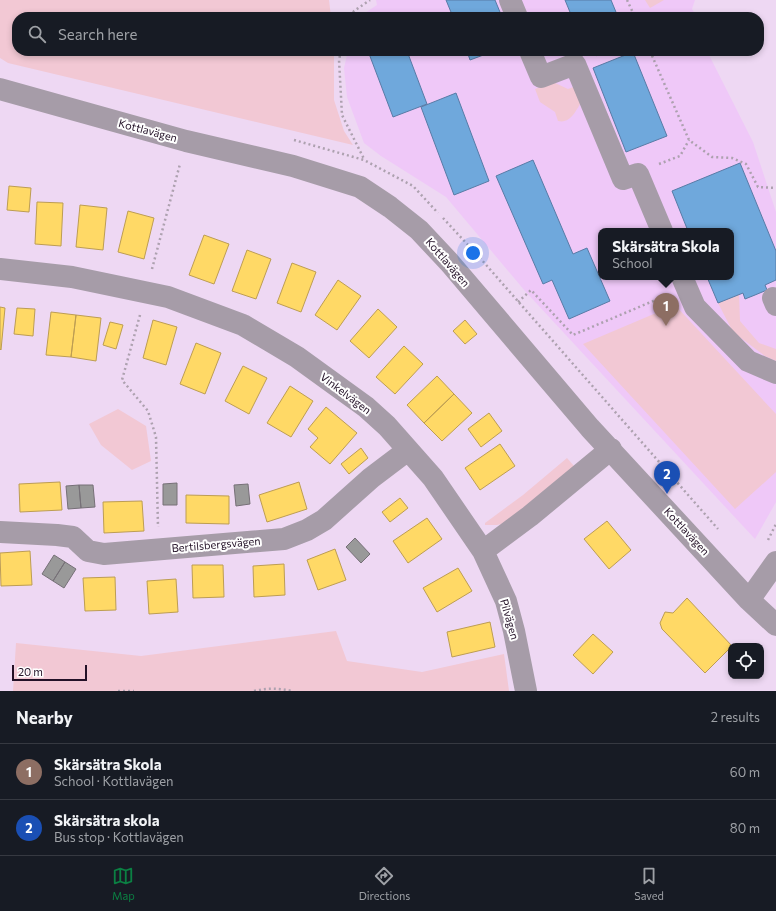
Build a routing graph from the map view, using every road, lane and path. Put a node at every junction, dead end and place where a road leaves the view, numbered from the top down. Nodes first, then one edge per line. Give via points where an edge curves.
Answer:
1 (370, 0) edge
2 (510, 0) edge
3 (627, 0) edge
4 (354, 12) edge
5 (515, 12) edge
6 (633, 12) edge
7 (340, 56) edge
8 (532, 56) edge
9 (652, 56) edge
10 (0, 89) edge
11 (689, 140) junction
12 (186, 141) junction
13 (364, 160) dead end
14 (656, 166) dead end
15 (776, 188) edge
16 (661, 228) edge
17 (0, 269) edge
18 (684, 282) edge
19 (146, 293) junction
20 (518, 302) dead end
21 (776, 373) edge
22 (611, 449) junction
23 (408, 450) junction
24 (0, 532) edge
25 (159, 549) junction
26 (483, 551) junction
27 (776, 562) edge
28 (749, 600) junction
29 (776, 625) edge
30 (118, 691) edge
31 (134, 691) edge
32 (254, 691) edge
33 (292, 691) edge
34 (526, 691) edge

1 - 4 path
2 - 5 street
3 - 6 path
7 - 13 path via 342,115
8 - 16 street via 541,77 575,64 623,180 638,174
9 - 11 path
10 - 12 street, Kottlavägen
11 - 14 path via 680,156
11 - 15 path via 712,157 732,158 746,164 758,186
12 - 19 path
12 - 22 street, Kottlavägen via 293,166 360,187 390,207 420,230
17 - 19 street, Vinkelvägen via 72,277
18 - 20 path via 573,335 531,290
18 - 21 street via 695,307 748,360
19 - 23 street, Vinkelvägen via 168,297 243,326 297,357 366,407
19 - 25 path via 122,380 148,411 156,437
22 - 26 street
22 - 28 street, Kottlavägen
23 - 25 street, Bertilsbergsvägen via 371,478 324,520 307,530 284,539
23 - 26 street, Vinkelvägen via 433,478
24 - 25 street, Bertilsbergsvägen via 73,537 88,551 104,554
26 - 34 street, Pilvägen via 506,601
27 - 28 street
28 - 29 street, Kottlavägen
30 - 31 path
32 - 33 path via 265,688

